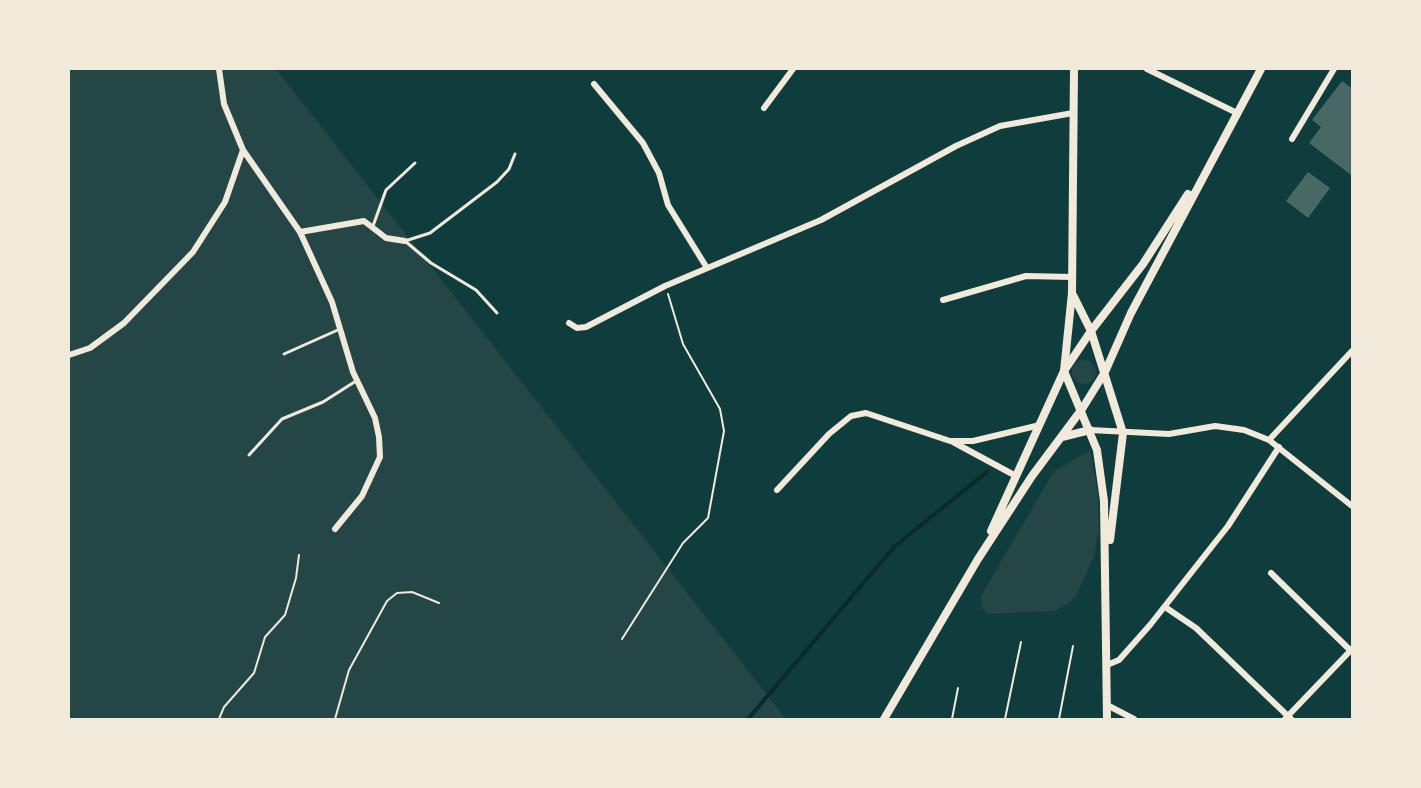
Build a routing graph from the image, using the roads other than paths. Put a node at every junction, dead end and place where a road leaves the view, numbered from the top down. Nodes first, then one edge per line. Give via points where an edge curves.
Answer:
1 (219, 69) edge
2 (793, 69) edge
3 (1074, 69) edge
4 (1147, 69) edge
5 (1262, 69) edge
6 (1334, 69) edge
7 (594, 84) dead end
8 (764, 108) dead end
9 (1072, 113) junction
10 (1237, 113) junction
11 (1292, 139) dead end
12 (243, 150) junction
13 (515, 154) dead end
14 (1210, 160) junction
15 (415, 163) dead end
16 (373, 226) junction
17 (300, 232) junction
18 (405, 241) junction
19 (707, 268) junction
20 (1072, 276) junction
21 (1072, 293) junction
22 (943, 300) dead end
23 (497, 313) dead end
24 (569, 323) dead end
25 (340, 328) junction
26 (1091, 331) junction
27 (1352, 351) edge
28 (284, 354) dead end
29 (69, 355) edge
30 (1064, 371) junction
31 (1105, 372) junction
32 (357, 380) junction
33 (1082, 409) junction
34 (1040, 425) junction
35 (1090, 430) junction
36 (1123, 433) junction
37 (1061, 437) junction
38 (1269, 440) junction
39 (950, 441) junction
40 (1279, 447) junction
41 (249, 455) dead end
42 (1016, 476) junction
43 (777, 490) dead end
44 (1352, 506) edge
45 (335, 529) dead end
46 (978, 559) junction
47 (1107, 562) junction
48 (1271, 573) dead end
49 (1165, 607) junction
50 (1351, 649) edge
51 (1107, 665) junction
52 (1107, 705) junction
53 (1288, 718) edge
54 (884, 719) edge
55 (1107, 719) edge
56 (1134, 719) edge

1 - 12 street via 224,104
2 - 8 street
3 - 9 street
4 - 10 street
5 - 10 main road
6 - 11 street
7 - 19 street via 642,143 659,173 668,204
9 - 19 street via 1000,126 821,220
9 - 20 street
10 - 14 main road
12 - 17 street
12 - 29 street via 225,202 193,252 124,323 90,348
13 - 18 lane via 509,169 497,182 430,233
14 - 26 main road via 1143,264
14 - 31 main road
15 - 16 lane via 386,190
16 - 17 street via 358,221
16 - 18 street via 386,238
17 - 25 street
18 - 23 lane via 431,263 476,291
19 - 24 street via 586,327 577,328
20 - 21 street
20 - 22 street via 1026,276
21 - 26 street
21 - 30 street
25 - 28 lane
25 - 32 street
26 - 30 main road
26 - 31 street
27 - 38 street
30 - 33 street
30 - 34 main road
31 - 33 main road
31 - 36 street
32 - 41 lane via 323,402 282,419
32 - 45 street via 375,418 380,457 362,496
33 - 35 street
33 - 37 main road
34 - 39 street via 973,441
34 - 42 main road
35 - 36 street
35 - 37 main road
35 - 47 street via 1104,501
36 - 38 street via 1169,434 1215,426 1244,429
36 - 47 street
37 - 46 main road
38 - 40 street
39 - 42 street
39 - 43 street via 866,413 851,417 829,434
40 - 44 street
40 - 49 street via 1228,526
42 - 46 main road
46 - 54 main road
47 - 51 street
48 - 50 street
49 - 51 street via 1119,660
49 - 53 street via 1196,628
50 - 53 street
51 - 52 street
52 - 55 street
52 - 56 street

